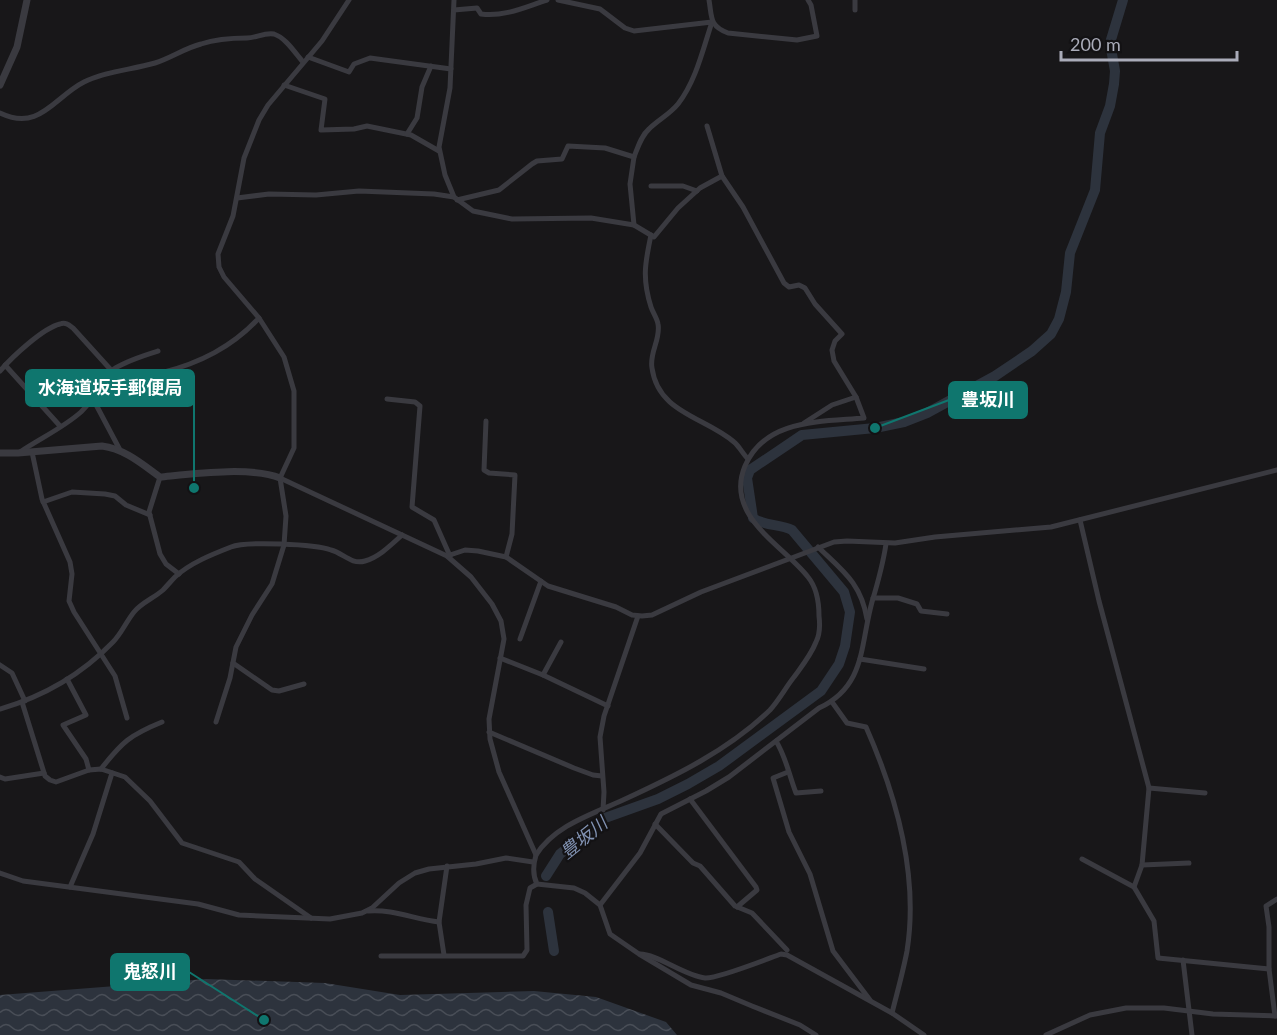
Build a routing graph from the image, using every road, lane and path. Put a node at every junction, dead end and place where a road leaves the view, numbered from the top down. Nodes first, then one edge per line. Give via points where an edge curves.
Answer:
1 (27, 0) edge
2 (349, 0) edge
3 (454, 0) edge
4 (548, 0) edge
5 (558, 0) edge
6 (709, 0) edge
7 (808, 0) edge
8 (855, 0) edge
9 (454, 10) junction
10 (855, 10) dead end
11 (712, 22) junction
12 (308, 57) junction
13 (303, 62) junction
14 (431, 66) junction
15 (451, 69) junction
16 (0, 85) edge
17 (285, 85) junction
18 (0, 113) edge
19 (706, 126) dead end
20 (407, 135) junction
21 (439, 151) junction
22 (634, 157) junction
23 (722, 176) junction
24 (651, 186) dead end
25 (697, 191) junction
26 (237, 198) junction
27 (456, 199) junction
28 (634, 225) junction
29 (651, 235) junction
30 (259, 318) junction
31 (158, 351) dead end
32 (5, 365) junction
33 (111, 370) junction
34 (0, 371) edge
35 (856, 398) junction
36 (387, 399) dead end
37 (90, 401) junction
38 (486, 421) dead end
39 (802, 424) junction
40 (60, 426) junction
41 (120, 450) junction
42 (32, 452) junction
43 (0, 453) edge
44 (18, 453) junction
45 (748, 459) junction
46 (1277, 470) edge
47 (160, 477) junction
48 (280, 478) junction
49 (44, 502) junction
50 (150, 515) junction
51 (1080, 520) junction
52 (402, 536) junction
53 (886, 544) junction
54 (284, 545) junction
55 (817, 548) junction
56 (448, 556) junction
57 (506, 557) junction
58 (791, 558) junction
59 (179, 574) junction
60 (541, 581) junction
61 (873, 598) junction
62 (947, 614) dead end
63 (638, 616) junction
64 (868, 623) junction
65 (520, 639) dead end
66 (561, 642) dead end
67 (101, 653) junction
68 (500, 658) junction
69 (860, 659) junction
70 (233, 663) junction
71 (0, 665) edge
72 (924, 669) dead end
73 (543, 675) junction
74 (67, 679) junction
75 (304, 684) dead end
76 (24, 702) junction
77 (832, 702) junction
78 (608, 706) junction
79 (0, 709) edge
80 (127, 718) dead end
81 (162, 722) dead end
82 (216, 722) dead end
83 (489, 732) junction
84 (776, 741) junction
85 (101, 769) junction
86 (89, 770) junction
87 (788, 772) junction
88 (44, 773) junction
89 (112, 773) junction
90 (602, 776) junction
91 (0, 777) edge
92 (1149, 788) junction
93 (821, 791) dead end
94 (1205, 793) dead end
95 (690, 799) junction
96 (603, 810) junction
97 (655, 824) junction
98 (536, 855) junction
99 (1082, 859) dead end
100 (534, 862) junction
101 (1189, 863) dead end
102 (1142, 865) junction
103 (447, 866) junction
104 (0, 873) edge
105 (540, 884) junction
106 (70, 887) junction
107 (1134, 887) junction
108 (1277, 899) edge
109 (600, 905) junction
110 (737, 907) junction
111 (366, 911) junction
112 (312, 919) junction
113 (439, 922) junction
114 (787, 950) dead end
115 (639, 954) junction
116 (444, 955) junction
117 (381, 956) dead end
118 (1183, 960) junction
119 (1269, 969) junction
120 (872, 1003) junction
121 (1190, 1011) junction
122 (892, 1013) junction
123 (1276, 1016) edge
124 (816, 1035) edge
125 (924, 1035) edge
126 (1046, 1035) edge
127 (1192, 1035) edge

1 - 16 street via 17,47
2 - 12 street
3 - 9 street
4 - 9 street via 491,15 481,14 477,8
5 - 11 street via 600,9 634,31
6 - 11 street
7 - 11 street via 817,36 808,39 728,33
8 - 10 street
9 - 15 street
11 - 22 street via 686,93 677,106 648,130
12 - 13 street
12 - 14 street via 349,72 354,64 370,58
13 - 17 street
13 - 18 street via 277,35 269,33 213,41 156,63 92,78 36,115 11,118
14 - 15 street
14 - 20 street via 422,87 417,118
15 - 21 street
17 - 20 street via 325,99 321,130 367,126
17 - 26 street via 268,105 251,136
19 - 23 street
20 - 21 street
21 - 27 street
22 - 27 street via 605,148 568,146 562,159 537,161 499,190
22 - 28 street via 630,184
23 - 25 street
23 - 35 street via 784,283 805,288 842,334 832,350 834,361
24 - 25 street via 683,186
25 - 29 street via 658,234
26 - 27 street via 359,191 434,194
26 - 30 street via 220,246 219,267
27 - 28 street via 473,211 512,219 591,218
28 - 29 street
29 - 45 street via 644,281 658,321 651,367 656,386 672,404 734,442
30 - 37 street via 214,354 105,389
30 - 48 street via 284,357 294,391 294,448
31 - 33 street via 127,360
32 - 33 street via 51,328 66,323
32 - 34 street
32 - 40 street
33 - 37 street
35 - 39 street via 832,405
35 - 39 street via 864,418
36 - 56 street via 420,406 412,507 435,520
37 - 40 street
37 - 41 street
38 - 57 street via 484,470 515,475 512,534
39 - 45 street via 771,434
40 - 44 street
41 - 42 street via 102,446
41 - 47 street
42 - 44 street
42 - 49 street
43 - 44 street
45 - 58 street via 741,484 747,511 761,531
46 - 51 street
47 - 48 street via 219,472
47 - 50 street
48 - 52 street
48 - 54 street via 286,516
49 - 50 street via 72,492 105,494
49 - 67 street via 70,562 69,601
50 - 59 street via 160,554
51 - 53 street via 1033,530
51 - 92 street
52 - 54 street via 376,556 355,562 332,550
52 - 56 street
53 - 55 street via 847,541
53 - 61 street
54 - 59 street via 235,545
54 - 70 street via 272,584 241,636
55 - 58 street
55 - 64 street via 859,590
56 - 57 street via 465,550
56 - 68 street via 471,578 501,621 504,639
57 - 60 street
58 - 63 street via 652,615
58 - 96 street via 816,591 820,627 812,651 771,709 702,761
59 - 67 street via 135,610
60 - 63 street
60 - 65 street
61 - 62 street via 898,598 918,604 921,611
61 - 64 street
63 - 78 street
64 - 69 street
66 - 73 street
67 - 74 street
67 - 80 street via 115,676
68 - 73 street
68 - 83 street
69 - 72 street
69 - 77 street via 847,688
70 - 75 street via 272,690
70 - 82 street
71 - 76 street via 12,673
73 - 78 street
74 - 76 street
74 - 86 street via 86,715 63,725
76 - 79 street
76 - 88 street
77 - 84 street
77 - 122 street via 847,723 866,727 890,789 906,858 907,950
78 - 90 street via 600,737
81 - 85 street via 123,742
83 - 90 street
83 - 98 street via 493,754
84 - 87 street via 785,755
84 - 95 street via 729,777
85 - 86 street
85 - 89 street
86 - 88 street via 56,782
87 - 93 street via 796,793
87 - 120 street via 773,778 781,811 810,874 833,951
88 - 91 street
89 - 106 street via 93,834
89 - 112 street via 134,784 182,843 239,862 255,879
90 - 96 street
92 - 94 street
92 - 102 street
95 - 97 street via 661,814
95 - 110 street via 756,887
96 - 98 street via 555,833
97 - 109 street via 640,852
97 - 110 street
98 - 100 street
99 - 107 street
100 - 103 street via 506,858
100 - 105 street via 534,877
101 - 102 street
102 - 107 street
103 - 111 street via 415,873
103 - 113 street
104 - 106 street via 23,881
105 - 109 street via 574,888
105 - 116 street via 530,888 526,905 526,954
106 - 112 street via 198,904 239,915
107 - 118 street via 1154,921 1158,958
108 - 119 street via 1266,906
109 - 115 street via 610,934
110 - 114 street via 752,913
111 - 112 street
111 - 113 street via 396,912
113 - 116 street
115 - 120 street via 705,978 787,955
115 - 124 street via 691,985 721,993
116 - 117 street
118 - 119 street
118 - 121 street
119 - 123 street
120 - 122 street
121 - 123 street
121 - 126 street via 1126,1008 1089,1015
121 - 127 street
122 - 125 street

